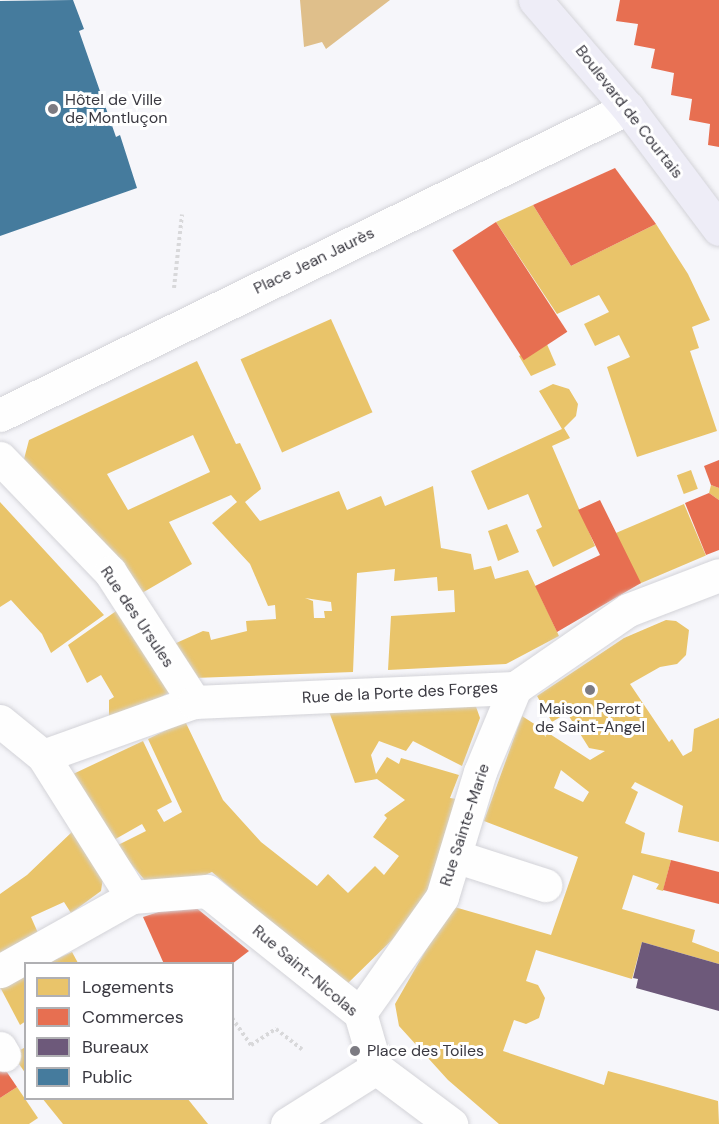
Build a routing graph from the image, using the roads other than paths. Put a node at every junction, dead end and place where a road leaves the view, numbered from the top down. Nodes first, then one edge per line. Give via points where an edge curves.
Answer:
1 (535, 0) edge
2 (628, 108) junction
3 (719, 229) edge
4 (0, 415) edge
5 (0, 458) edge
6 (719, 575) edge
7 (515, 688) junction
8 (194, 702) junction
9 (0, 721) edge
10 (43, 756) junction
11 (455, 856) junction
12 (545, 885) dead end
13 (132, 897) junction
14 (0, 971) edge
15 (360, 1013) junction
16 (376, 1068) junction
17 (287, 1124) edge
18 (451, 1124) edge

1 - 2 main road, Boulevard de Courtais
2 - 3 main road, Boulevard de Courtais
2 - 4 street, Place Jean Jaurès
5 - 8 street, Rue des Ursules via 110,572
6 - 7 street, Rue de la Porte des Forges via 628,610
7 - 8 street, Rue de la Porte des Forges
7 - 11 street, Rue Sainte-Marie via 480,772
8 - 10 street, Rue de la Porte des Forges
9 - 10 street
10 - 13 street
11 - 12 street
11 - 15 street, Rue Sainte-Marie via 442,897
13 - 14 street
13 - 15 street, Rue Saint-Nicolas via 207,891
15 - 16 street, Rue Saint-Nicolas
16 - 17 street
16 - 18 street

